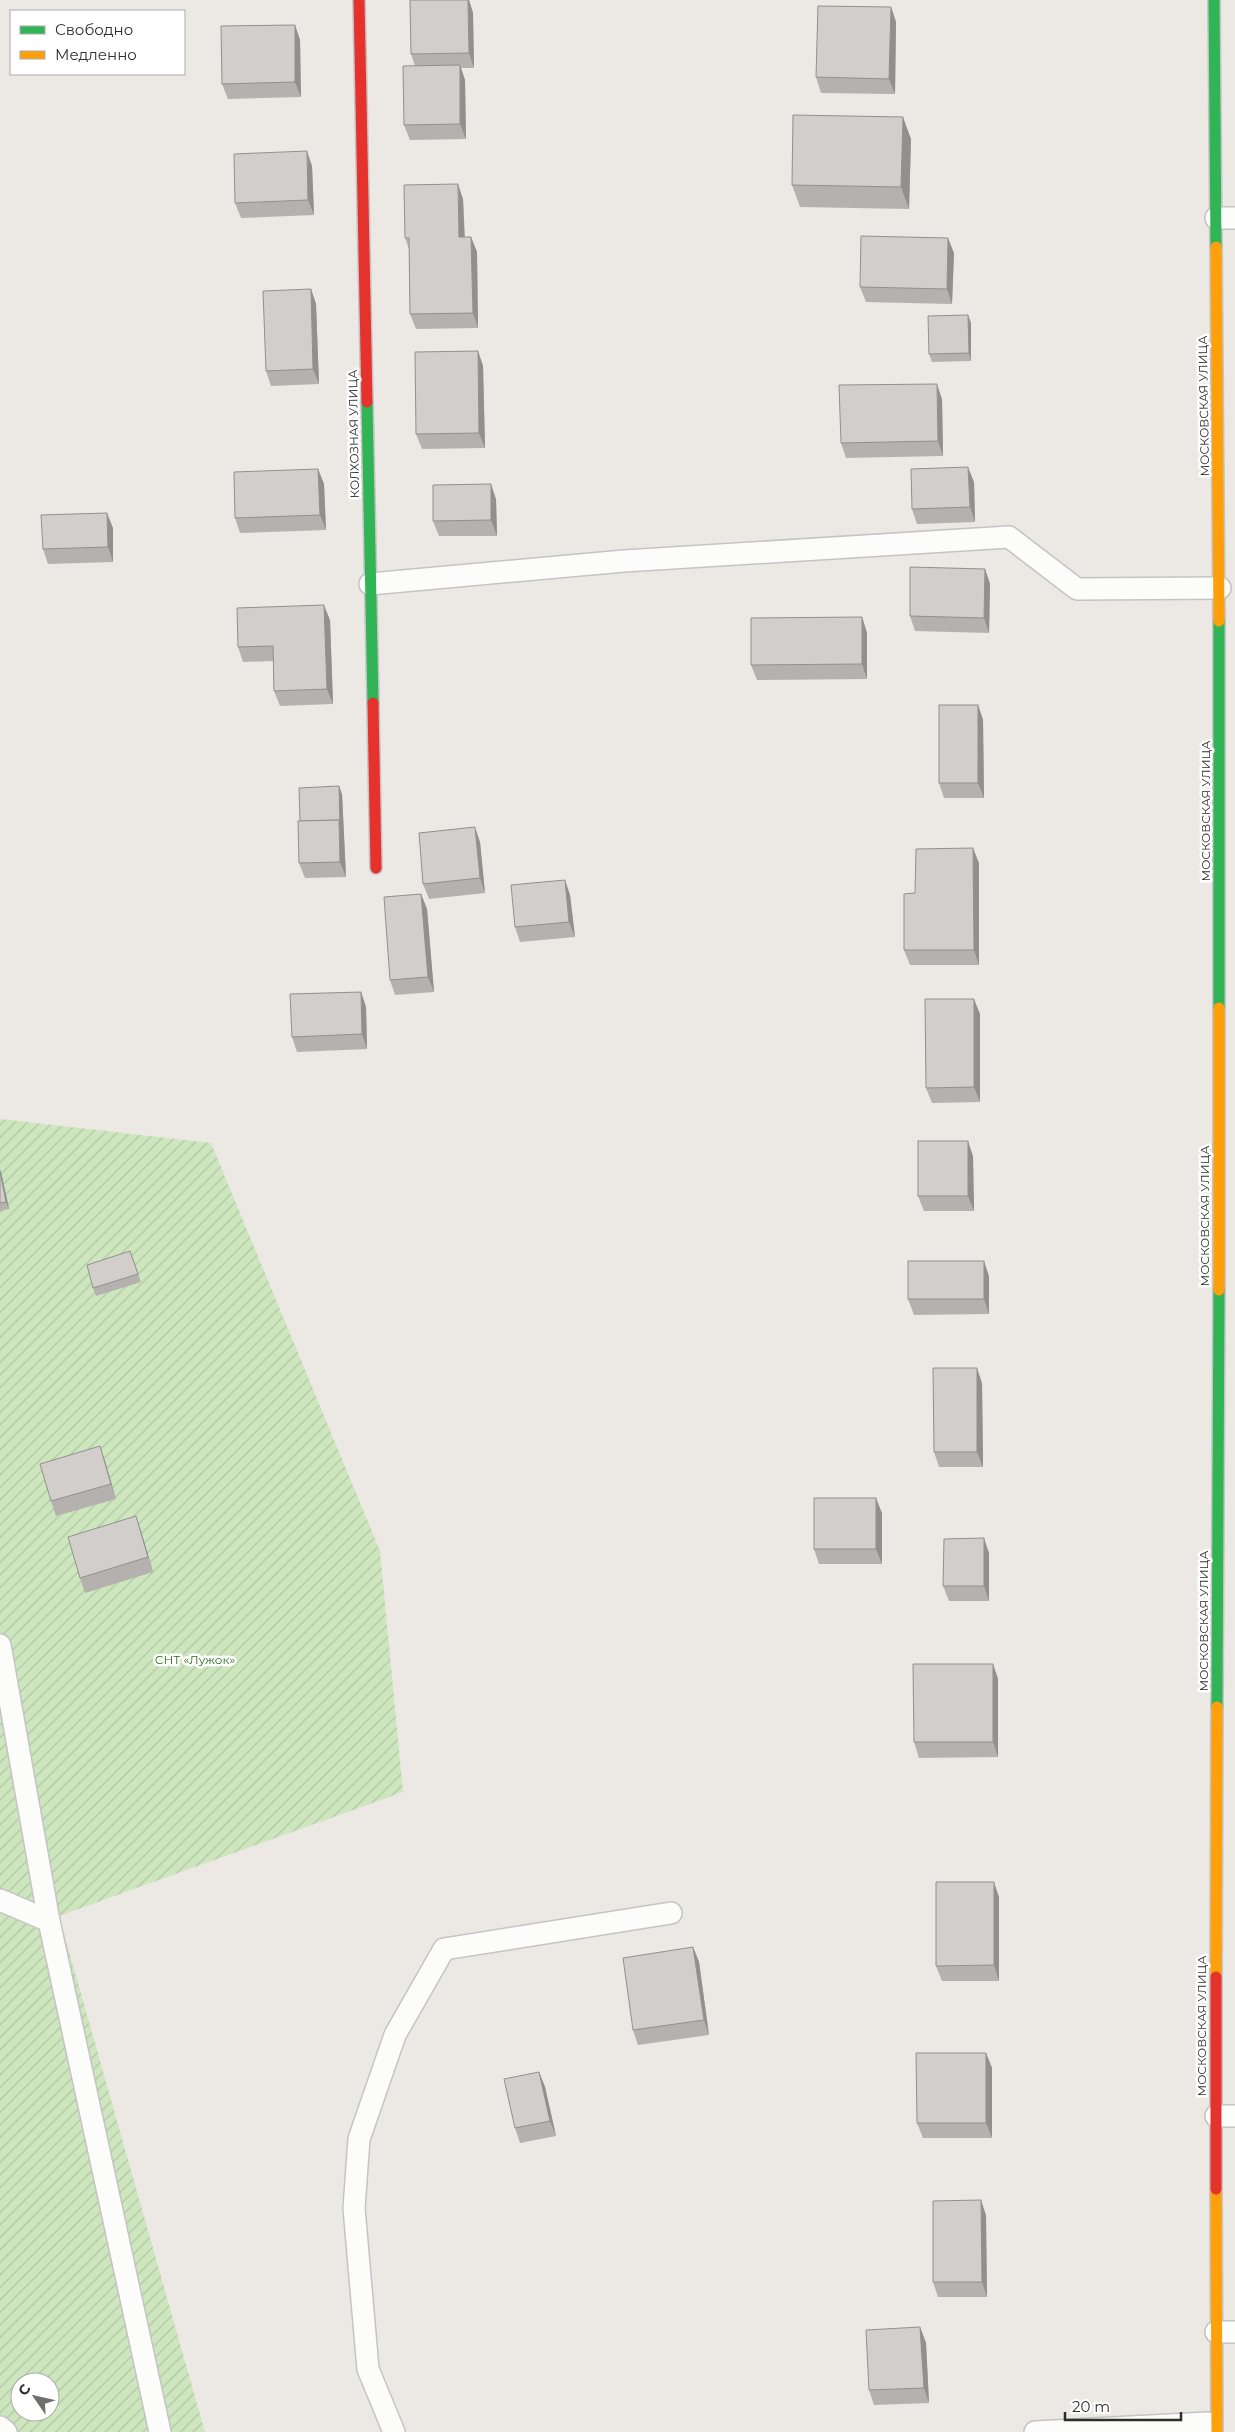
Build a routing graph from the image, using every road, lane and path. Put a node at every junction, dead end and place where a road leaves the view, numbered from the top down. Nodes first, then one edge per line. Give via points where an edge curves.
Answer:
1 (360, 0) edge
2 (1214, 0) edge
3 (1226, 218) edge
4 (370, 584) junction
5 (1220, 588) junction
6 (1228, 824) edge
7 (376, 868) dead end
8 (0, 1645) edge
9 (0, 1900) edge
10 (671, 1913) dead end
11 (49, 1921) junction
12 (1225, 2116) edge
13 (1226, 2332) edge
14 (0, 2427) edge
15 (1212, 2428) edge
16 (6, 2432) edge
17 (160, 2432) edge
18 (394, 2432) edge
19 (1035, 2432) edge

1 - 4 main road, КОЛХОЗНАЯ УЛИЦА
2 - 3 main road, МОСКОВСКАЯ УЛИЦА
3 - 5 main road, МОСКОВСКАЯ УЛИЦА
4 - 5 lane via 624,561 1009,536 1077,590
4 - 7 main road, КОЛХОЗНАЯ УЛИЦА
5 - 6 main road, МОСКОВСКАЯ УЛИЦА
6 - 12 main road, МОСКОВСКАЯ УЛИЦА
8 - 11 lane
9 - 11 lane
10 - 18 lane via 444,1949 395,2035 359,2139 354,2208 368,2369
11 - 17 lane
12 - 13 main road, МОСКОВСКАЯ УЛИЦА
13 - 15 main road, МОСКОВСКАЯ УЛИЦА
14 - 16 lane
15 - 19 lane

